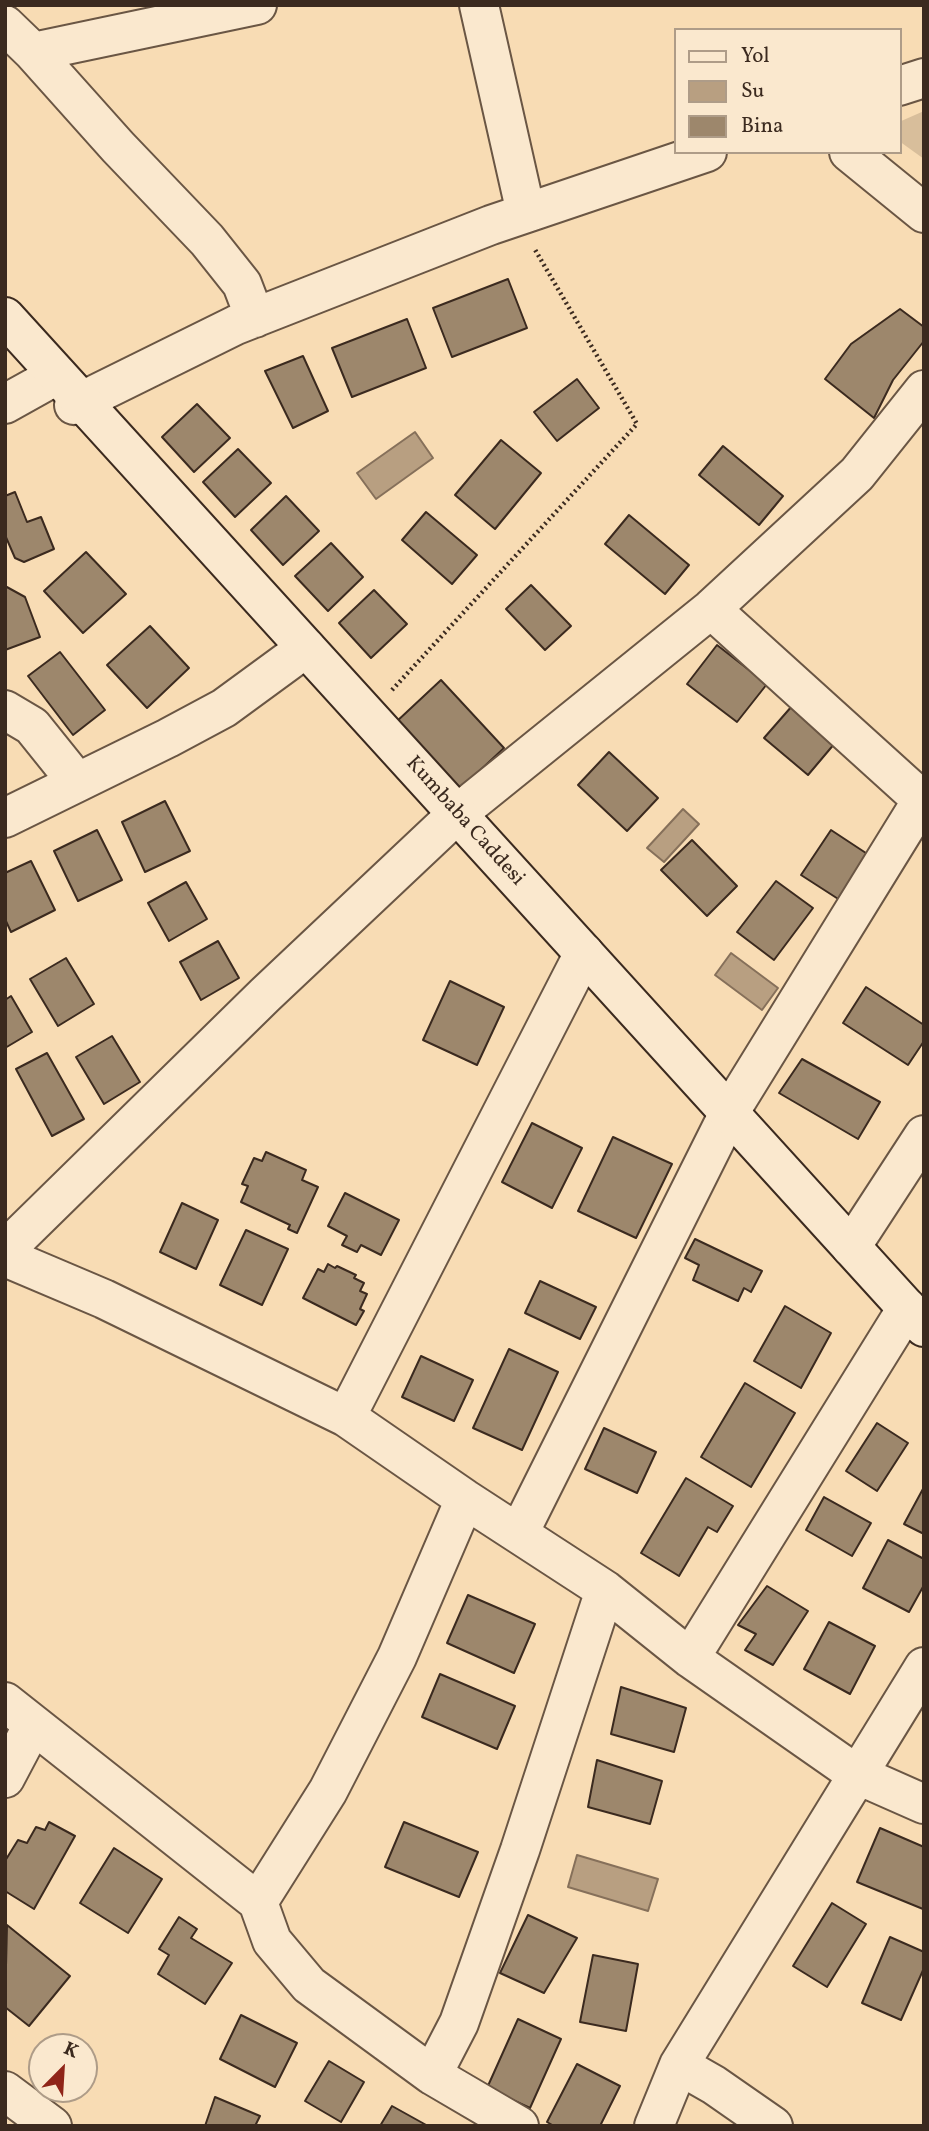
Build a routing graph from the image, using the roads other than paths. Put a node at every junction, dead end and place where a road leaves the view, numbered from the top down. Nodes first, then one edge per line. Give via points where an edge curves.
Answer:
1 (257, 5) edge
2 (479, 5) edge
3 (5, 26) edge
4 (33, 52) junction
5 (924, 78) edge
6 (901, 85) edge
7 (701, 154) edge
8 (851, 154) edge
9 (924, 213) edge
10 (521, 215) junction
11 (5, 317) edge
12 (255, 318) junction
13 (924, 390) edge
14 (72, 391) junction
15 (5, 404) edge
16 (711, 608) junction
17 (306, 648) junction
18 (5, 710) edge
19 (77, 782) junction
20 (922, 803) edge
21 (457, 814) junction
22 (5, 818) edge
23 (584, 953) junction
24 (729, 1113) junction
25 (924, 1135) edge
26 (851, 1247) junction
27 (5, 1250) edge
28 (5, 1257) edge
29 (915, 1317) edge
30 (346, 1417) junction
31 (465, 1499) junction
32 (519, 1533) junction
33 (605, 1590) junction
34 (690, 1658) junction
35 (924, 1668) edge
36 (19, 1713) edge
37 (856, 1774) junction
38 (5, 1778) edge
39 (924, 1804) edge
40 (258, 1902) junction
41 (679, 2065) junction
42 (432, 2075) junction
43 (5, 2091) edge
44 (52, 2126) edge
45 (520, 2126) edge
46 (654, 2126) edge
47 (773, 2126) edge

1 - 4 street
2 - 10 street
3 - 4 street
4 - 12 street via 206,240 242,284
5 - 6 street
7 - 10 street
8 - 9 street
10 - 12 street
11 - 14 street, Kumbaba Caddesi
12 - 14 street
13 - 16 street via 857,474
14 - 15 street
14 - 17 street, Kumbaba Caddesi
16 - 20 street
16 - 21 street
17 - 19 street via 224,708
17 - 21 street, Kumbaba Caddesi
18 - 19 street via 32,726
19 - 22 street
20 - 24 street
21 - 23 street, Kumbaba Caddesi
21 - 27 street
23 - 24 street, Kumbaba Caddesi
23 - 30 street
24 - 26 street, Kumbaba Caddesi
24 - 32 street
25 - 26 street
26 - 29 street, Kumbaba Caddesi
28 - 30 street via 104,1299
29 - 34 street
30 - 31 street
31 - 32 street
31 - 40 street via 397,1657 328,1791
32 - 33 street
33 - 34 street
33 - 42 street via 459,2023
34 - 37 street
35 - 37 street
36 - 38 street
36 - 40 street
37 - 39 street
37 - 41 street
40 - 42 street via 272,1941 309,1985
41 - 46 street
41 - 47 street
42 - 45 street
43 - 44 street

